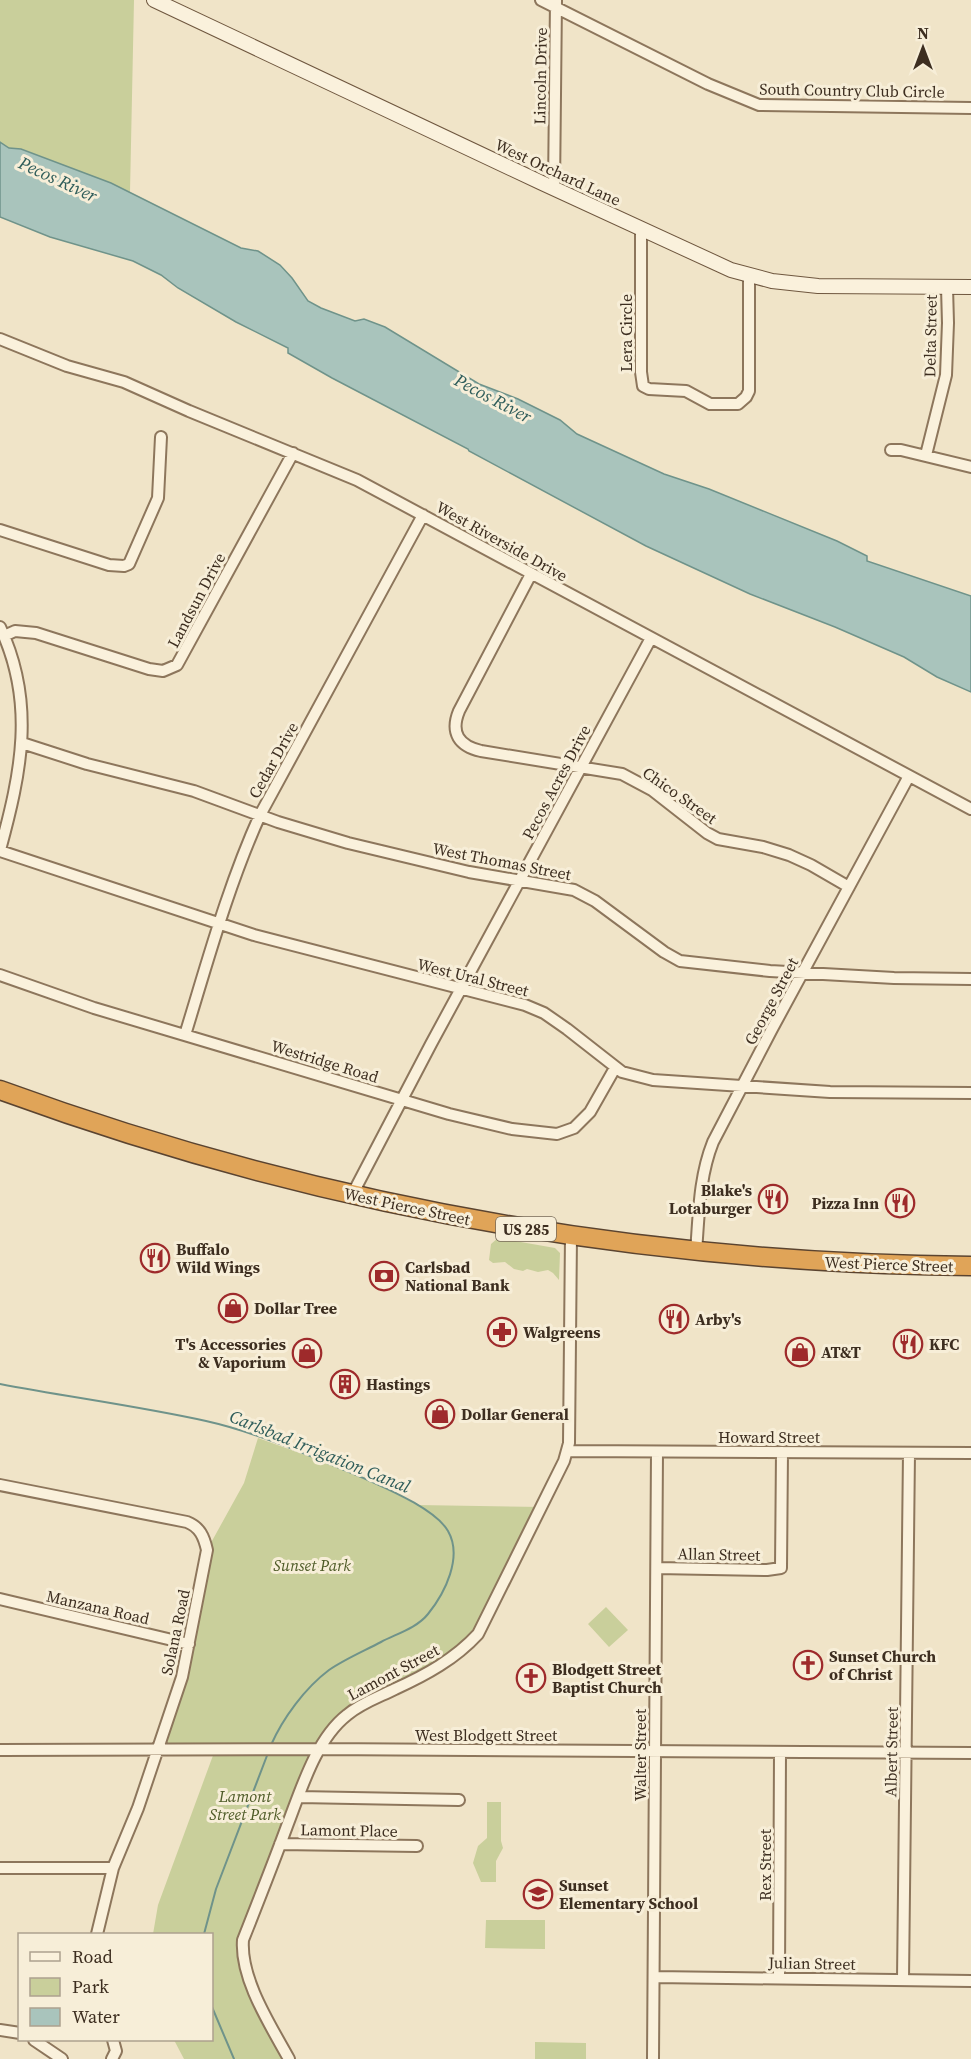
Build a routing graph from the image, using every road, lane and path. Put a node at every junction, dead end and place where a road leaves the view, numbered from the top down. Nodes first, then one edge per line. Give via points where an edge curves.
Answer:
1 (154, 0) edge
2 (541, 0) edge
3 (556, 3) edge
4 (971, 108) edge
5 (554, 189) junction
6 (641, 228) junction
7 (749, 276) junction
8 (947, 287) junction
9 (971, 287) edge
10 (0, 339) edge
11 (161, 437) dead end
12 (891, 450) dead end
13 (293, 453) junction
14 (926, 455) junction
15 (971, 467) edge
16 (423, 515) junction
17 (0, 530) edge
18 (531, 574) junction
19 (2, 632) edge
20 (651, 638) junction
21 (22, 742) junction
22 (581, 767) junction
23 (909, 776) junction
24 (971, 809) edge
25 (260, 815) junction
26 (0, 851) edge
27 (521, 880) junction
28 (849, 886) junction
29 (219, 923) junction
30 (803, 973) junction
31 (0, 975) edge
32 (971, 979) edge
33 (461, 989) junction
34 (185, 1035) junction
35 (615, 1068) junction
36 (743, 1086) junction
37 (0, 1090) edge
38 (971, 1093) edge
39 (402, 1100) junction
40 (352, 1195) junction
41 (571, 1236) junction
42 (696, 1252) junction
43 (971, 1266) edge
44 (568, 1450) junction
45 (657, 1452) junction
46 (782, 1452) junction
47 (909, 1453) junction
48 (971, 1454) edge
49 (0, 1485) edge
50 (657, 1568) junction
51 (0, 1599) edge
52 (189, 1644) junction
53 (156, 1749) junction
54 (320, 1749) junction
55 (0, 1750) edge
56 (655, 1751) junction
57 (780, 1752) junction
58 (906, 1753) junction
59 (971, 1753) edge
60 (299, 1797) junction
61 (459, 1800) dead end
62 (280, 1844) junction
63 (417, 1846) dead end
64 (0, 1868) edge
65 (113, 1868) junction
66 (97, 1933) edge
67 (654, 1977) junction
68 (779, 1978) junction
69 (903, 1979) junction
70 (971, 1981) edge
71 (0, 2030) edge
72 (18, 2033) edge
73 (35, 2041) edge
74 (113, 2041) edge
75 (62, 2059) edge
76 (112, 2059) edge
77 (289, 2059) edge
78 (652, 2059) edge

1 - 5 street, West Orchard Lane
2 - 3 street, South Country Club Circle
3 - 4 street, South Country Club Circle via 708,84 759,105
3 - 5 street, Lincoln Drive
5 - 6 street, West Orchard Lane
6 - 7 street, West Orchard Lane
6 - 7 street, Lera Circle via 641,372 643,386 649,389 686,391 710,404 738,404 746,397
7 - 8 street, West Orchard Lane via 818,286
8 - 9 street, West Orchard Lane
8 - 14 street, Delta Street via 946,375
10 - 13 street, West Riverside Drive via 67,366 124,382
11 - 17 street via 158,498 129,564 109,565
12 - 14 street
13 - 16 street, West Riverside Drive via 357,480
13 - 19 street, Landsun Drive via 177,665 149,669 36,633
14 - 15 street
16 - 18 street, West Riverside Drive
16 - 25 street, Cedar Drive
18 - 20 street, West Riverside Drive
18 - 22 street, Chico Street via 463,703 455,730 462,742 473,749
19 - 21 street via 19,686
20 - 22 street, Pecos Acres Drive
20 - 23 street, West Riverside Drive
21 - 25 street, West Thomas Street via 87,764 201,793
21 - 26 street via 14,797
22 - 27 street, Pecos Acres Drive
22 - 28 street, Chico Street via 615,772 636,781 707,833 789,855
23 - 24 street, West Riverside Drive
23 - 28 street, George Street
25 - 27 street, West Thomas Street via 439,866
25 - 29 street, Cedar Drive
26 - 29 street, West Ural Street
27 - 30 street, West Thomas Street via 582,893 680,961
27 - 33 street, Pecos Acres Drive
28 - 30 street, George Street
29 - 33 street, West Ural Street
29 - 34 street, Cedar Drive
30 - 32 street, West Thomas Street
30 - 36 street, George Street
31 - 34 street, Westridge Road
33 - 35 street, West Ural Street via 536,1009
33 - 39 street, Pecos Acres Drive
34 - 39 street, Westridge Road
35 - 36 street, West Ural Street via 630,1076 653,1080
35 - 39 street, Westridge Road via 590,1112 576,1127 563,1133 545,1134 472,1121
36 - 38 street, West Ural Street via 830,1092
36 - 42 street, George Street via 706,1160
37 - 40 highway, West Pierce Street / US 285 via 141,1138
39 - 40 street, Pecos Acres Drive
40 - 41 highway, West Pierce Street / US 285
41 - 42 highway, West Pierce Street / US 285
41 - 44 street, Lamont Street
42 - 43 highway, West Pierce Street / US 285 via 848,1263
44 - 45 street, Howard Street
44 - 54 street, Lamont Street via 478,1634 443,1664 349,1713 333,1727
45 - 46 street, Howard Street
45 - 50 street, Walter Street
46 - 47 street, Howard Street
46 - 50 street, Allan Street via 781,1568
47 - 48 street, Howard Street
47 - 58 street, Albert Street
49 - 52 street, Solana Road via 195,1525 207,1550
50 - 56 street, Walter Street
51 - 52 street, Manzana Road
52 - 53 street, Solana Road via 178,1690
53 - 54 street, West Blodgett Street
53 - 55 street, West Blodgett Street
53 - 65 street, Solana Road via 138,1808
54 - 56 street, West Blodgett Street
54 - 60 street, Lamont Street
56 - 57 street, West Blodgett Street
56 - 67 street, Walter Street
57 - 58 street, West Blodgett Street
57 - 68 street, Rex Street
58 - 59 street, West Blodgett Street
58 - 69 street, Albert Street
60 - 61 street
60 - 62 street, Lamont Street
62 - 63 street, Lamont Place
62 - 77 street, Lamont Street via 243,1950 252,1984
64 - 65 street
65 - 66 street, Solana Road
67 - 68 street, Julian Street
67 - 78 street, Walter Street
68 - 69 street, Julian Street
69 - 70 street, Julian Street
71 - 72 street
73 - 75 street
74 - 76 street via 116,2051

